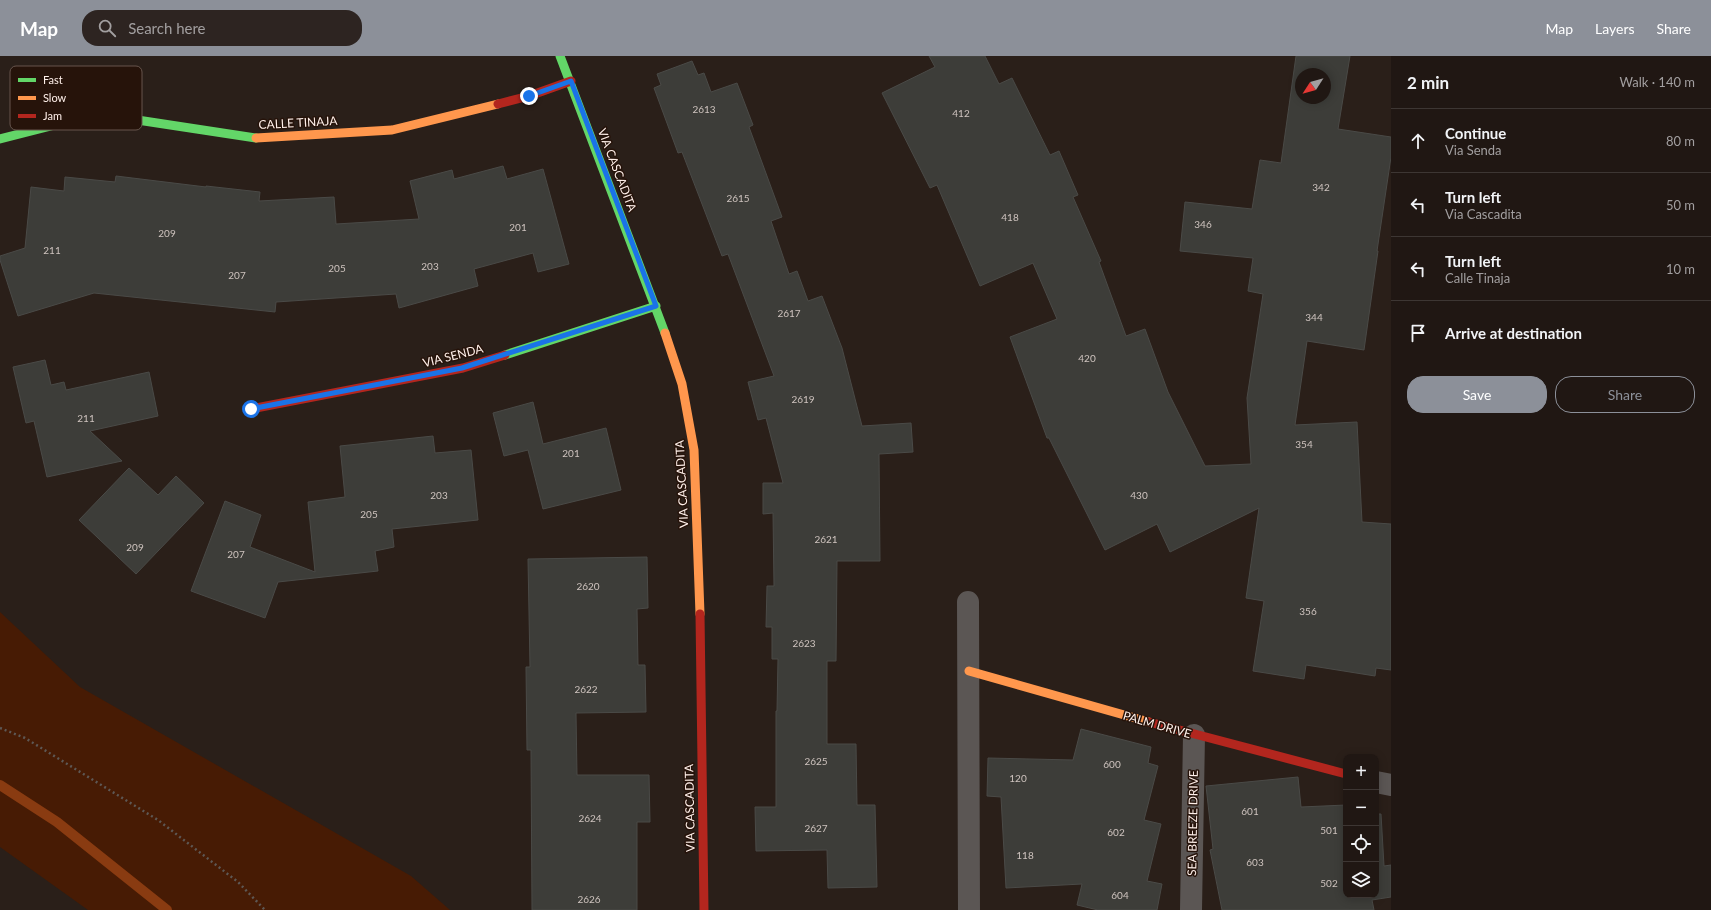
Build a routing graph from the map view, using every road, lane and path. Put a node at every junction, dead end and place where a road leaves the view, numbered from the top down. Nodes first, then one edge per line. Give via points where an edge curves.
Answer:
1 (560, 56) edge
2 (571, 81) junction
3 (142, 121) edge
4 (35, 130) edge
5 (0, 139) edge
6 (656, 306) junction
7 (251, 409) dead end
8 (968, 602) dead end
9 (969, 671) junction
10 (0, 728) edge
11 (1194, 735) junction
12 (1343, 773) edge
13 (1379, 783) edge
14 (1391, 785) edge
15 (265, 910) edge
16 (704, 910) edge
17 (969, 910) edge
18 (1191, 910) edge

1 - 2 street, VIA CASCADITA
2 - 3 street, CALLE TINAJA via 529,96 392,130 258,138
2 - 6 street, VIA CASCADITA
4 - 5 street, CALLE TINAJA
6 - 7 street, VIA SENDA via 462,368
6 - 16 street, VIA CASCADITA via 682,384 694,450 700,600
8 - 9 street
9 - 11 street, PALM DRIVE
9 - 17 street
10 - 15 path via 25,738 158,820 238,882
11 - 12 street, PALM DRIVE
11 - 18 street, SEA BREEZE DRIVE
13 - 14 street

